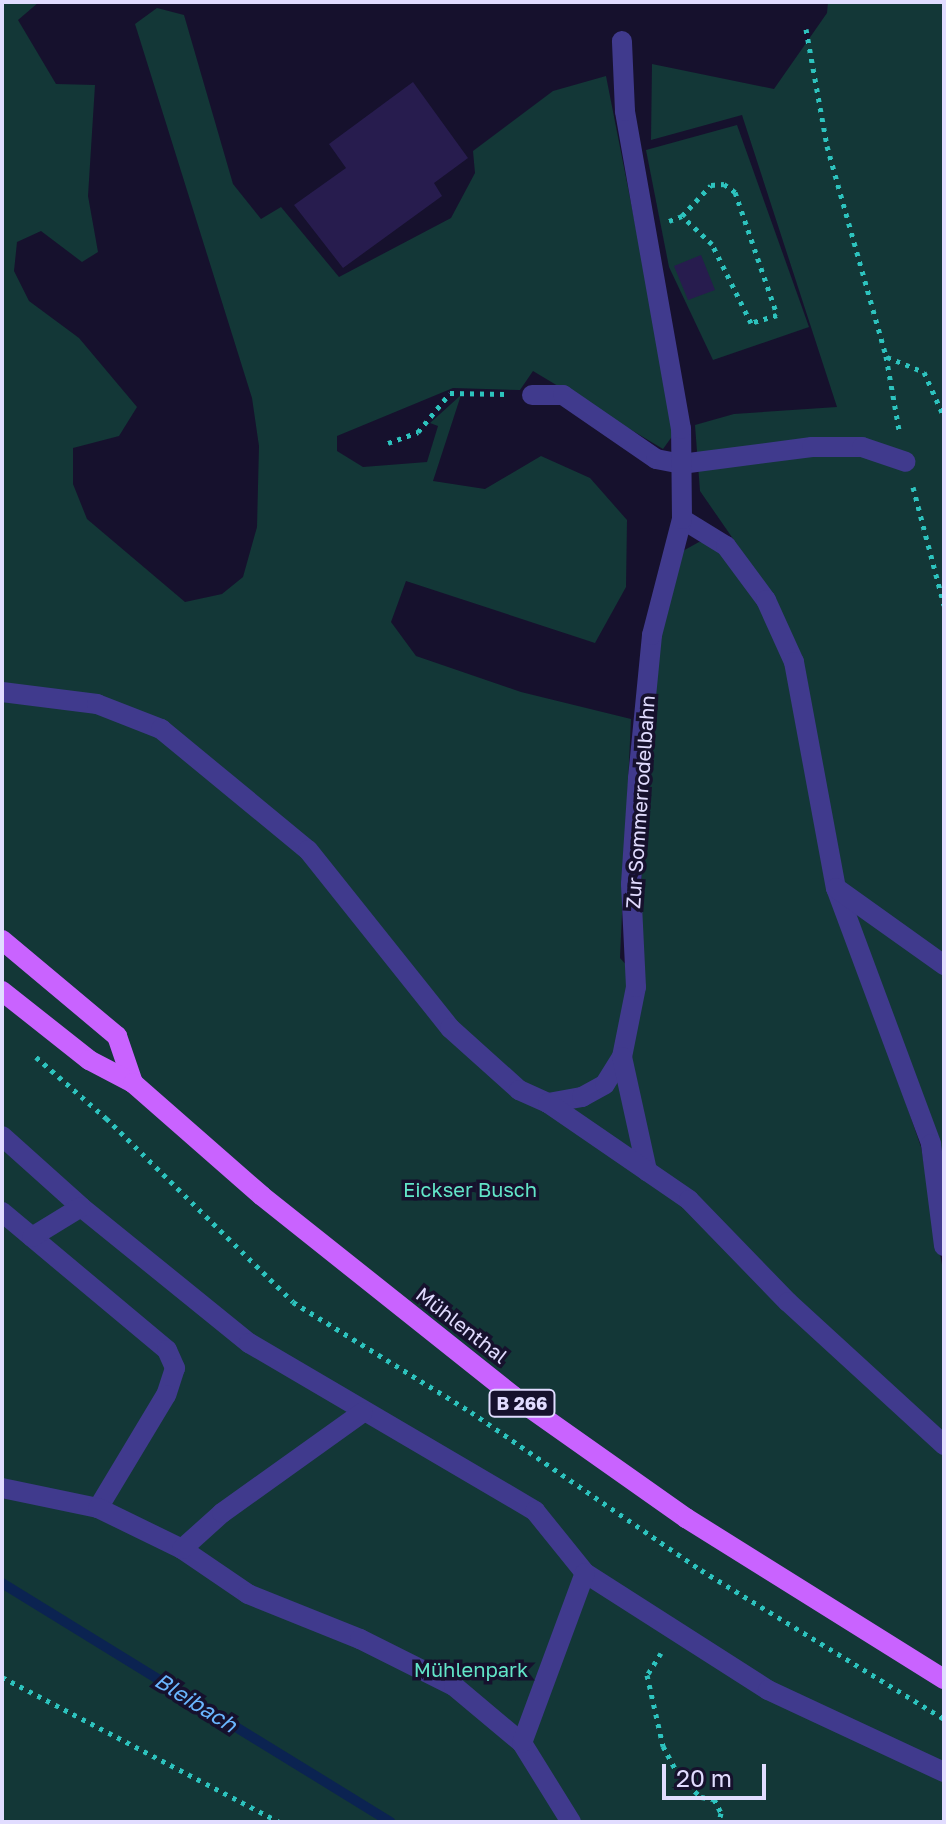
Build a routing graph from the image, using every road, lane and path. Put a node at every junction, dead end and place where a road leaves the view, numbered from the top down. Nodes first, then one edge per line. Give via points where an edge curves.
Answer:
1 (806, 29) dead end
2 (622, 41) dead end
3 (682, 216) junction
4 (648, 223) junction
5 (886, 356) junction
6 (532, 395) joint
7 (944, 417) edge
8 (388, 443) dead end
9 (906, 462) junction
10 (681, 464) junction
11 (682, 519) junction
12 (944, 605) edge
13 (2, 692) edge
14 (836, 888) junction
15 (2, 940) edge
16 (944, 965) edge
17 (2, 991) edge
18 (25, 1048) dead end
19 (622, 1057) junction
20 (133, 1083) junction
21 (548, 1103) junction
22 (2, 1136) edge
23 (647, 1171) junction
24 (81, 1207) junction
25 (2, 1212) edge
26 (32, 1237) junction
27 (944, 1246) edge
28 (363, 1412) junction
29 (944, 1445) edge
30 (2, 1488) edge
31 (98, 1508) junction
32 (182, 1549) junction
33 (585, 1573) junction
34 (674, 1631) junction
35 (2, 1677) edge
36 (944, 1679) edge
37 (944, 1719) edge
38 (522, 1743) junction
39 (944, 1772) edge
40 (279, 1822) edge
41 (571, 1822) edge
42 (719, 1822) edge

1 - 5 path via 827,146
2 - 4 lane, Zur Sommerrodelbahn via 625,111
3 - 3 path via 711,185 724,184 735,192 777,315 751,323 712,244
3 - 4 path
4 - 10 lane, Zur Sommerrodelbahn via 681,429
5 - 7 path via 924,372
5 - 9 path
6 - 8 path via 450,393 418,432
6 - 10 lane via 563,395 656,459
9 - 10 lane via 862,447 812,447
9 - 12 path
10 - 11 lane, Zur Sommerrodelbahn
11 - 14 lane via 726,546 766,600 794,662
11 - 19 lane, Zur Sommerrodelbahn via 652,635 631,884 636,987
13 - 21 lane via 97,704 161,729 308,850 450,1028 519,1090
14 - 16 lane
14 - 27 lane via 931,1144
15 - 20 main road, Mühlenthal / B 266 via 117,1036
17 - 20 main road, Mühlenthal / B 266 via 89,1060
18 - 37 path via 106,1118 293,1302 471,1412 701,1570
19 - 21 lane, Zur Sommerrodelbahn via 605,1084 582,1097
19 - 23 lane
20 - 36 main road, Mühlenthal / B 266 via 262,1196 513,1396 686,1518
21 - 23 lane
22 - 24 lane
23 - 29 lane via 689,1200 788,1302
24 - 26 lane
24 - 28 lane via 249,1343
25 - 26 lane
26 - 31 lane via 167,1350 175,1368 166,1395
28 - 32 lane via 222,1513
28 - 33 lane via 535,1511
30 - 31 lane
31 - 32 lane
32 - 38 lane via 248,1594 360,1639 454,1686
33 - 34 lane
33 - 38 lane
34 - 39 lane via 768,1690
34 - 42 path via 647,1675 649,1693 659,1714 663,1746 680,1778 701,1797 714,1799
35 - 40 path
38 - 41 lane

